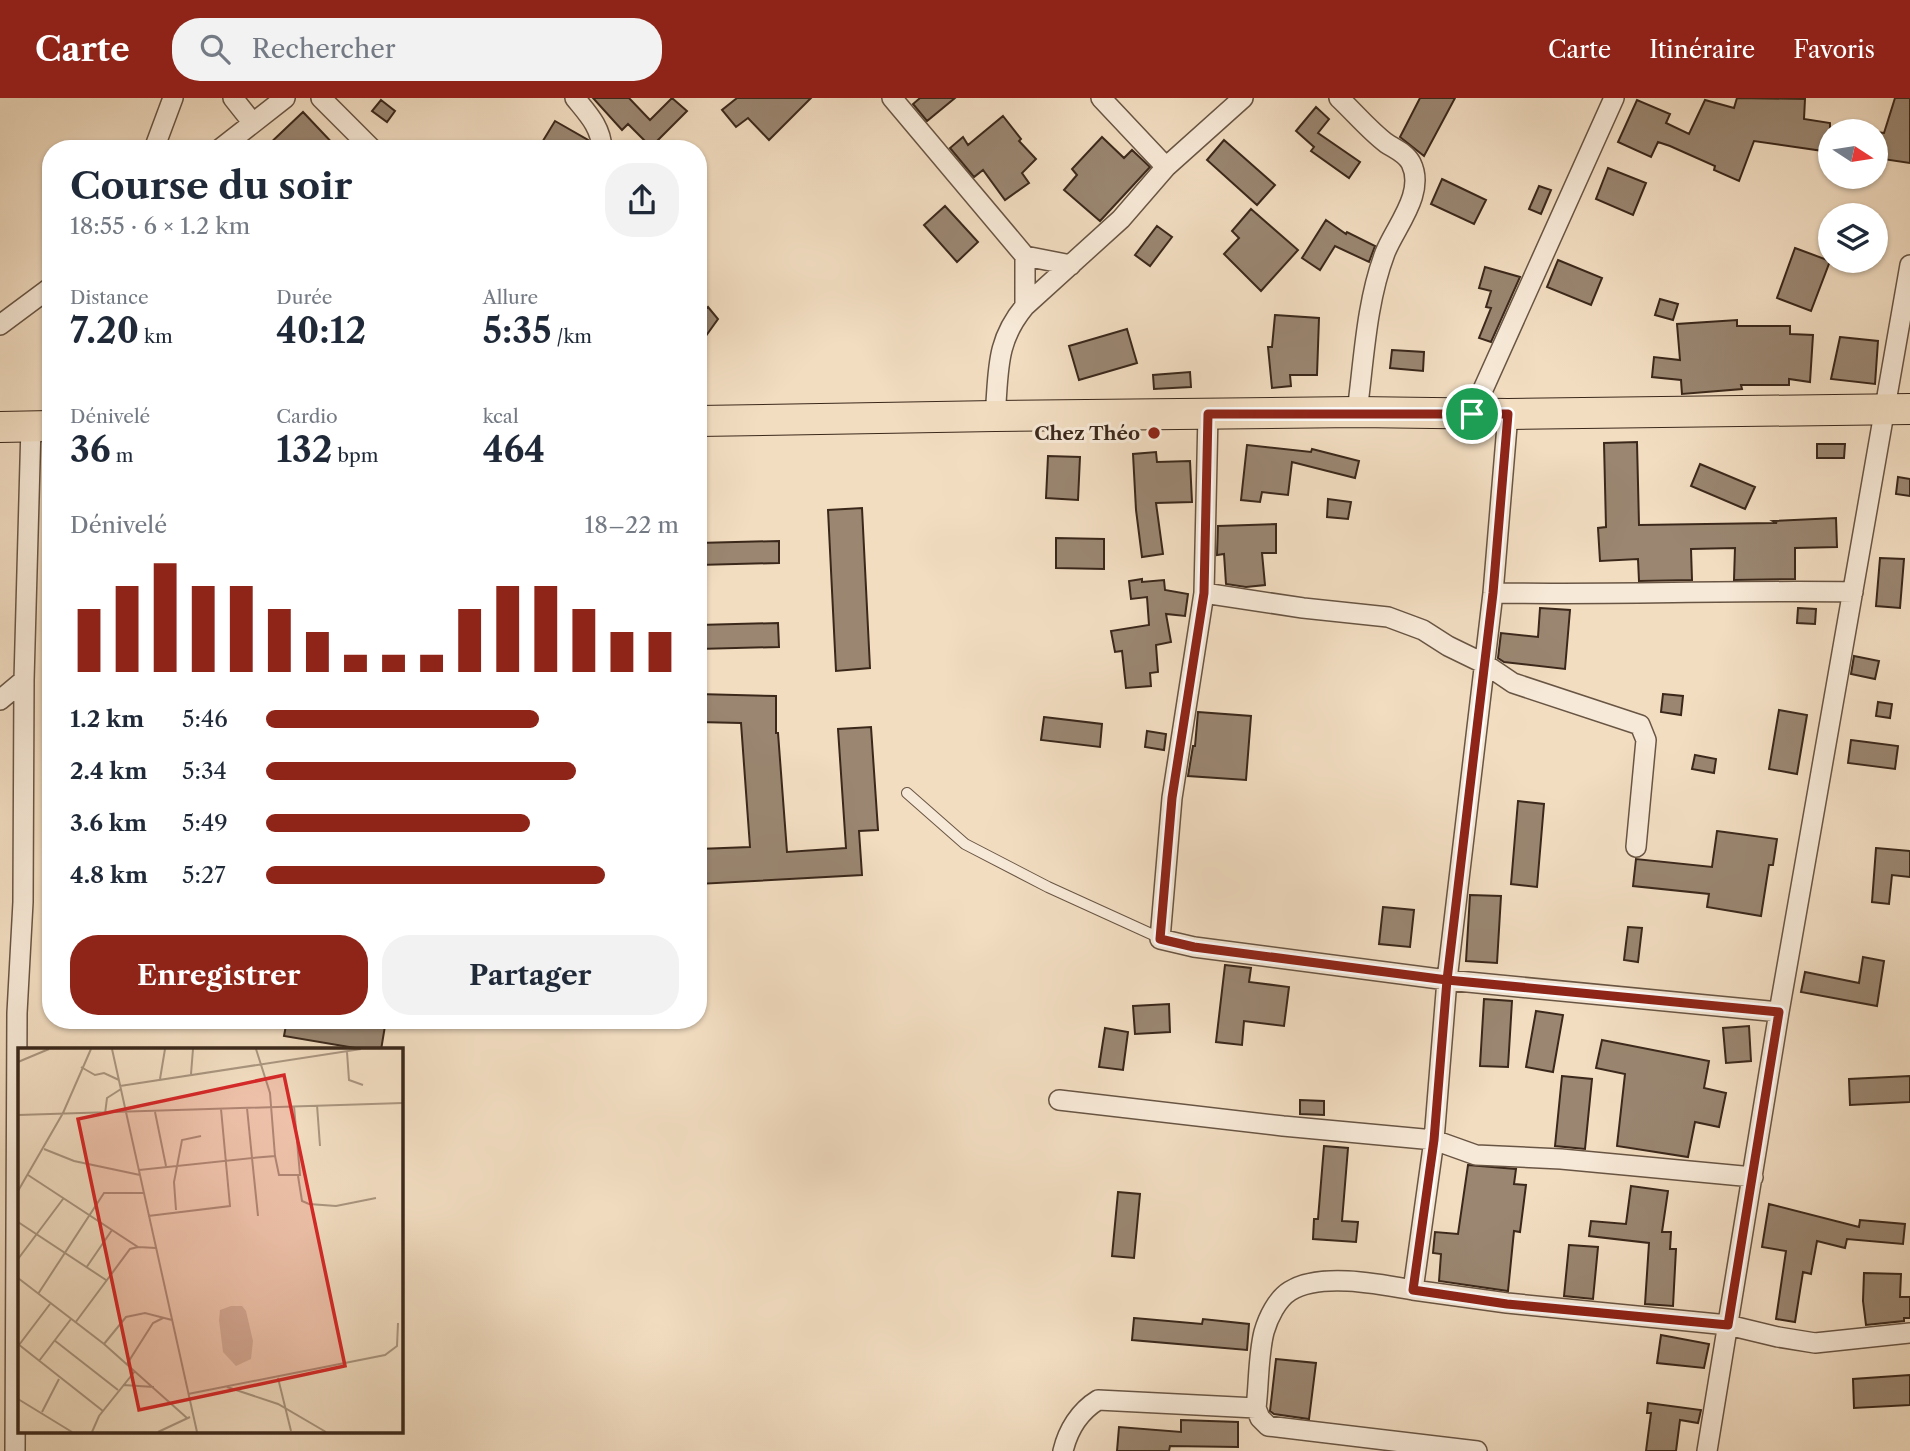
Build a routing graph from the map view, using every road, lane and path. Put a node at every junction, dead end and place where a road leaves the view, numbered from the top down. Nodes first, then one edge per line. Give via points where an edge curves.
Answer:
1 (173, 98) edge
2 (233, 98) edge
3 (285, 98) edge
4 (321, 98) edge
5 (575, 98) edge
6 (892, 98) edge
7 (1101, 98) edge
8 (1243, 98) edge
9 (1339, 98) edge
10 (1614, 98) edge
11 (251, 122) junction
12 (157, 140) edge
13 (230, 140) edge
14 (363, 140) edge
15 (601, 140) edge
16 (1166, 167) junction
17 (1025, 256) junction
18 (1071, 265) junction
19 (1909, 272) edge
20 (42, 294) edge
21 (1025, 306) junction
22 (0, 325) edge
23 (1897, 409) edge
24 (1357, 412) junction
25 (1208, 414) junction
26 (1472, 414) junction
27 (1508, 414) junction
28 (995, 416) junction
29 (707, 421) edge
30 (41, 426) edge
31 (0, 427) edge
32 (1853, 592) junction
33 (1204, 593) junction
34 (1493, 593) junction
35 (1485, 664) junction
36 (24, 680) junction
37 (0, 700) edge
38 (907, 793) dead end
39 (1636, 847) dead end
40 (1160, 939) junction
41 (1447, 980) junction
42 (1779, 1012) junction
43 (8, 1014) edge
44 (1059, 1100) dead end
45 (1434, 1140) junction
46 (1753, 1177) junction
47 (1413, 1290) junction
48 (1728, 1325) junction
49 (1910, 1333) edge
50 (1256, 1408) junction
51 (15, 1451) edge
52 (1063, 1451) edge
53 (1477, 1451) edge
54 (1707, 1451) edge

1 - 12 street
2 - 11 street
3 - 11 street
4 - 14 street
5 - 15 street
6 - 17 street
7 - 16 street
8 - 16 street
9 - 24 street via 1402,152 1414,176 1409,205 1385,251 1373,289
10 - 26 street
11 - 13 street
16 - 18 street via 1121,219
17 - 18 street
17 - 21 street
18 - 21 street
19 - 23 street
20 - 22 street
21 - 28 street via 1002,342
23 - 27 main road
23 - 32 street
24 - 25 main road
24 - 26 main road
25 - 28 main road
25 - 33 street
26 - 27 main road
27 - 34 street
28 - 29 main road
30 - 31 main road
30 - 36 street
32 - 34 street
32 - 42 street
33 - 35 street via 1388,617 1423,630
33 - 40 street via 1172,798
34 - 35 street
35 - 39 street via 1513,683 1640,725 1646,740
35 - 41 street
36 - 37 street
36 - 43 street via 23,902
38 - 40 lane via 965,844
40 - 41 street
41 - 42 street
41 - 45 street
42 - 46 street
43 - 51 street
44 - 45 street
45 - 46 street via 1476,1154
45 - 47 street
46 - 48 street
47 - 48 street via 1507,1304
47 - 50 street via 1344,1280 1289,1291 1273,1310 1264,1334
48 - 49 street via 1815,1342
48 - 54 street
50 - 52 street via 1098,1400 1074,1425
50 - 53 street via 1268,1426

